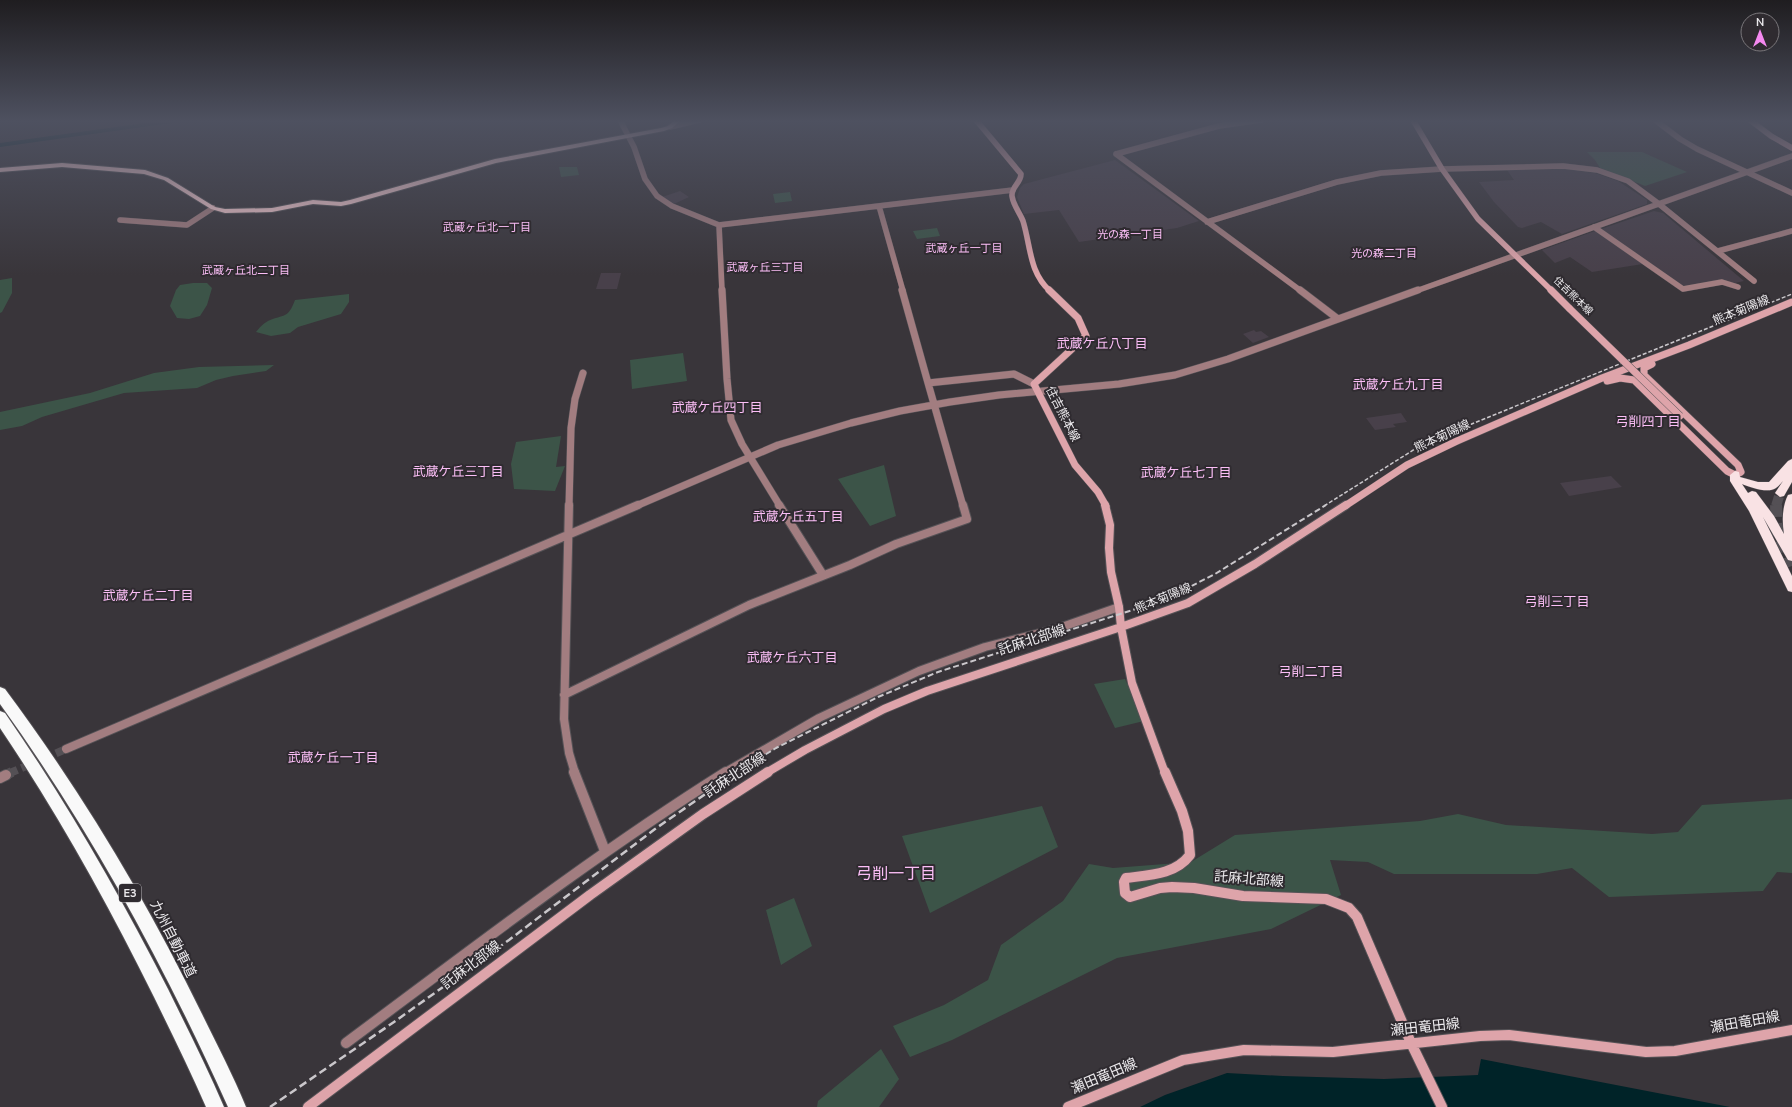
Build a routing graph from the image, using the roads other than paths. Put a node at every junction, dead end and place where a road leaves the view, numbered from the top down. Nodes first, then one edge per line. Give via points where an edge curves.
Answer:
1 (141, 172) edge
2 (456, 172) edge
3 (642, 172) edge
4 (1019, 172) edge
5 (1140, 172) edge
6 (1399, 172) edge
7 (1444, 172) edge
8 (1602, 172) edge
9 (1746, 172) joint
10 (1013, 190) junction
11 (1792, 194) edge
12 (1659, 204) junction
13 (879, 206) junction
14 (213, 208) junction
15 (120, 220) dead end
16 (1207, 222) junction
17 (719, 225) junction
18 (1594, 227) junction
19 (1792, 231) edge
20 (1718, 251) junction
21 (1515, 255) junction
22 (1754, 281) dead end
23 (1738, 287) dead end
24 (1792, 302) edge
25 (1338, 319) junction
26 (1688, 345) junction
27 (583, 373) dead end
28 (928, 383) junction
29 (1034, 384) junction
30 (1037, 392) junction
31 (1573, 392) junction
32 (934, 404) junction
33 (750, 456) junction
34 (1792, 463) edge
35 (1792, 474) edge
36 (1739, 478) junction
37 (1780, 493) tunnel mouth
38 (1792, 498) edge
39 (1758, 519) junction
40 (1788, 522) junction
41 (1775, 528) junction
42 (568, 533) junction
43 (1792, 546) edge
44 (1789, 565) edge
45 (823, 575) junction
46 (1792, 588) edge
47 (1119, 607) junction
48 (1121, 627) junction
49 (0, 693) edge
50 (564, 695) junction
51 (0, 717) edge
52 (66, 749) tunnel mouth
53 (605, 851) junction
54 (1792, 1030) edge
55 (346, 1043) dead end
56 (1411, 1043) junction
57 (215, 1107) edge
58 (236, 1107) edge
59 (308, 1107) edge
60 (1068, 1107) edge
61 (1442, 1107) edge

1 - 14 main road via 166,179
2 - 14 main road via 346,203 304,203 256,211 225,211
3 - 17 street via 657,196 672,206
4 - 10 main road via 1021,178
5 - 16 street
6 - 16 street via 1354,178
7 - 21 main road, 住吉熊本線 via 1478,219
8 - 12 street via 1628,181
9 - 11 street
9 - 12 street
10 - 13 street
10 - 29 main road, 住吉熊本線 via 1012,196 1023,223 1036,274 1043,284 1069,306 1086,336
12 - 18 street
12 - 20 street
13 - 17 street
13 - 28 street
14 - 15 street via 187,225
16 - 25 street
17 - 33 street via 729,410 736,432
18 - 21 street
18 - 23 street via 1683,289 1722,282
19 - 20 street
20 - 22 street
21 - 25 street
21 - 36 main road, 住吉熊本線, bridge via 1680,416
24 - 26 main road, 熊本菊陽線
25 - 30 street via 1228,359 1168,376 1138,382
26 - 31 main road, 熊本菊陽線
26 - 36 main road via 1644,368 1643,372 1738,465 1741,472
27 - 42 street via 575,398 571,428
28 - 29 street via 1014,374
28 - 32 street
29 - 30 main road, 住吉熊本線
30 - 32 street
30 - 47 main road, 住吉熊本線 via 1075,465 1098,492 1107,508 1110,525 1110,572
31 - 36 main road via 1617,378 1634,380 1727,471
31 - 48 main road, 熊本菊陽線 via 1476,433 1407,466 1199,598
32 - 33 street via 834,427
32 - 45 street via 967,519 896,544
33 - 42 street
33 - 45 street
34 - 36 highway via 1772,486 1757,486
35 - 37 highway
36 - 39 highway via 1735,481
36 - 41 highway
38 - 40 highway via 1788,509
39 - 41 highway
39 - 44 highway
40 - 41 highway
40 - 43 highway
41 - 44 highway
42 - 50 street
42 - 52 street
44 - 46 highway
45 - 50 street via 748,605
47 - 48 main road, 住吉熊本線
47 - 53 street via 1061,628 998,643 954,657 830,712 732,767
48 - 56 main road, 託麻北部線 via 1132,683 1162,766 1182,811 1190,844 1190,855 1185,862 1168,872 1126,878 1125,893 1130,897 1160,888 1194,888 1243,896 1316,898 1349,908 1357,917
48 - 59 main road, 託麻北部線 via 927,691 884,709 799,753 693,821 590,895
49 - 58 highway, 九州自動車道 / E3 via 47,758 125,883 214,1058
50 - 53 street via 565,734 569,759
51 - 57 highway, E3 via 74,831 131,933
53 - 55 street
54 - 56 main road, 瀬田竜田線 via 1674,1051 1642,1052 1509,1035
56 - 60 main road, 瀬田竜田線 via 1333,1052 1244,1050 1213,1054 1176,1062
56 - 61 main road, 託麻北部線

